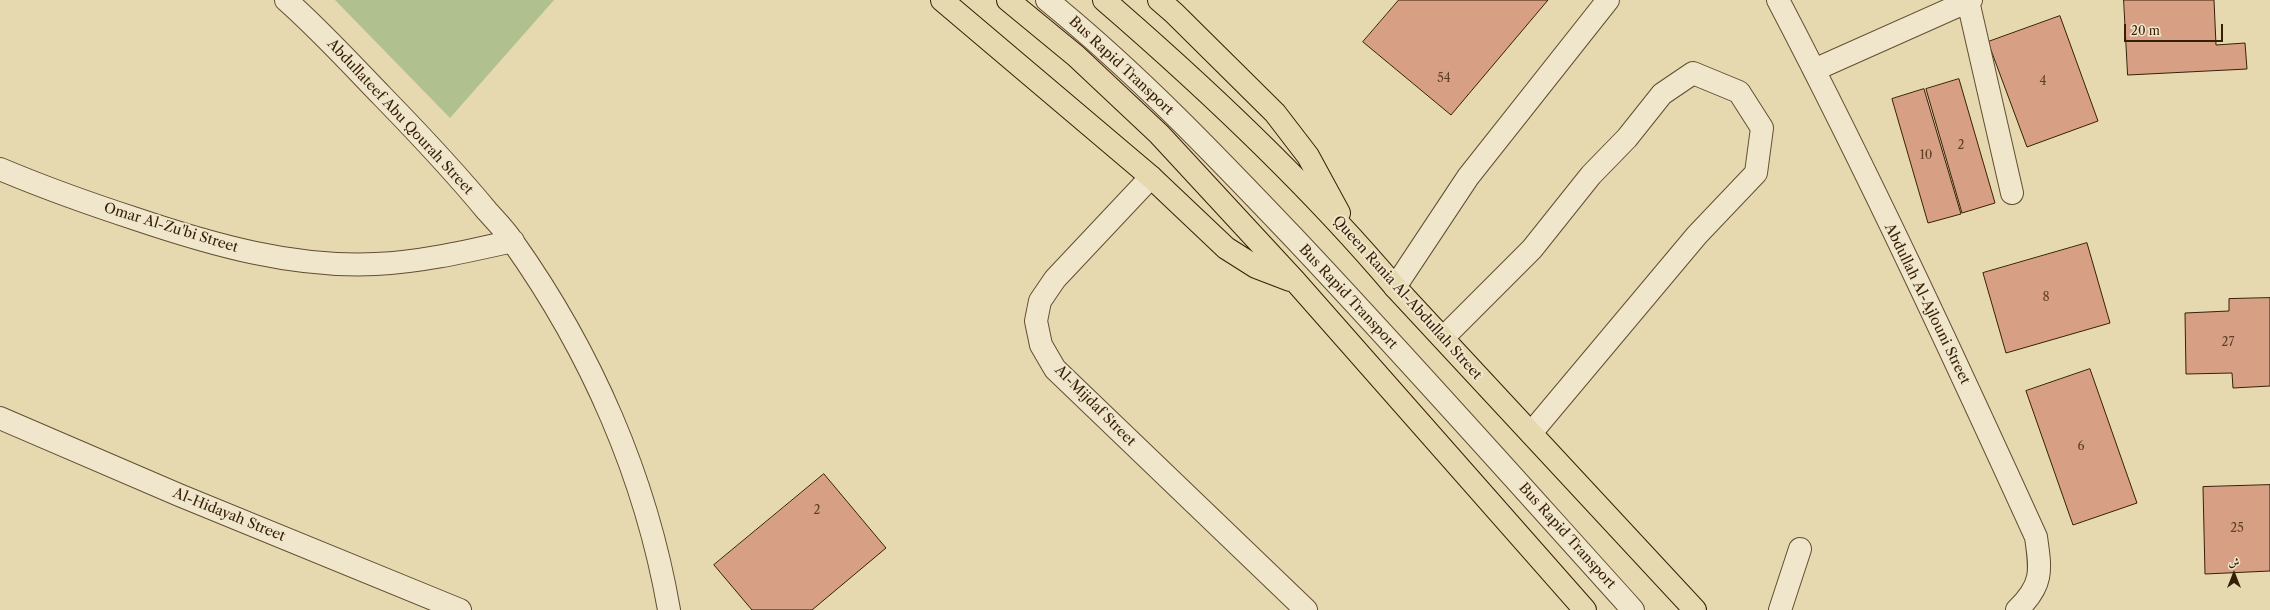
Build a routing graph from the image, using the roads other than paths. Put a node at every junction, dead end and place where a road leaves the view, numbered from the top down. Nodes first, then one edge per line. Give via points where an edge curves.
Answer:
1 (286, 0) edge
2 (942, 0) edge
3 (1008, 0) edge
4 (1047, 0) edge
5 (1070, 0) edge
6 (1104, 0) edge
7 (1159, 0) edge
8 (1608, 0) edge
9 (1778, 0) edge
10 (1969, 1) edge
11 (1814, 70) junction
12 (0, 169) edge
13 (1151, 177) junction
14 (2012, 193) dead end
15 (1350, 233) junction
16 (513, 242) junction
17 (1295, 281) junction
18 (1395, 287) junction
19 (1443, 338) junction
20 (0, 418) edge
21 (1531, 433) junction
22 (1800, 549) dead end
23 (460, 610) edge
24 (669, 610) edge
25 (1306, 610) edge
26 (1585, 610) edge
27 (1633, 610) edge
28 (1647, 610) edge
29 (1695, 610) edge
30 (1780, 610) edge
31 (2017, 610) edge

1 - 16 street, Abdullateef Abu Qourah Street via 425,139
2 - 13 main road
3 - 17 main road via 1076,56 1159,134
4 - 27 street, Bus Rapid Transport via 1128,70 1209,148 1352,300
5 - 28 street, Bus Rapid Transport via 1183,102
6 - 15 main road, Queen Rania Al-Abdullah Street via 1196,80
7 - 15 main road via 1275,113 1308,156
8 - 18 street via 1468,178
9 - 11 street, Abdullah Al-Ajlouni Street
10 - 11 street
10 - 14 street
11 - 31 street, Abdullah Al-Ajlouni Street via 1966,383 2036,537 2040,564 2038,583 2030,598
12 - 16 street, Omar Al-Zu'bi Street via 50,190 187,236 284,259 375,264 410,262
13 - 17 main road via 1226,248 1256,267
13 - 25 street, Al-Mijdaf Street via 1055,279 1040,301 1036,321 1041,345 1055,369
15 - 18 main road, Queen Rania Al-Abdullah Street
16 - 24 street, Abdullateef Abu Qourah Street via 582,351 598,384 619,434 644,506 659,558
17 - 26 main road
18 - 19 main road, Queen Rania Al-Abdullah Street
19 - 21 main road, Queen Rania Al-Abdullah Street
19 - 21 street via 1532,249 1591,175 1627,138 1662,94 1693,73 1739,92 1762,128 1756,173 1697,235
20 - 23 street, Al-Hidayah Street via 179,495
21 - 29 main road, Queen Rania Al-Abdullah Street
22 - 30 street

